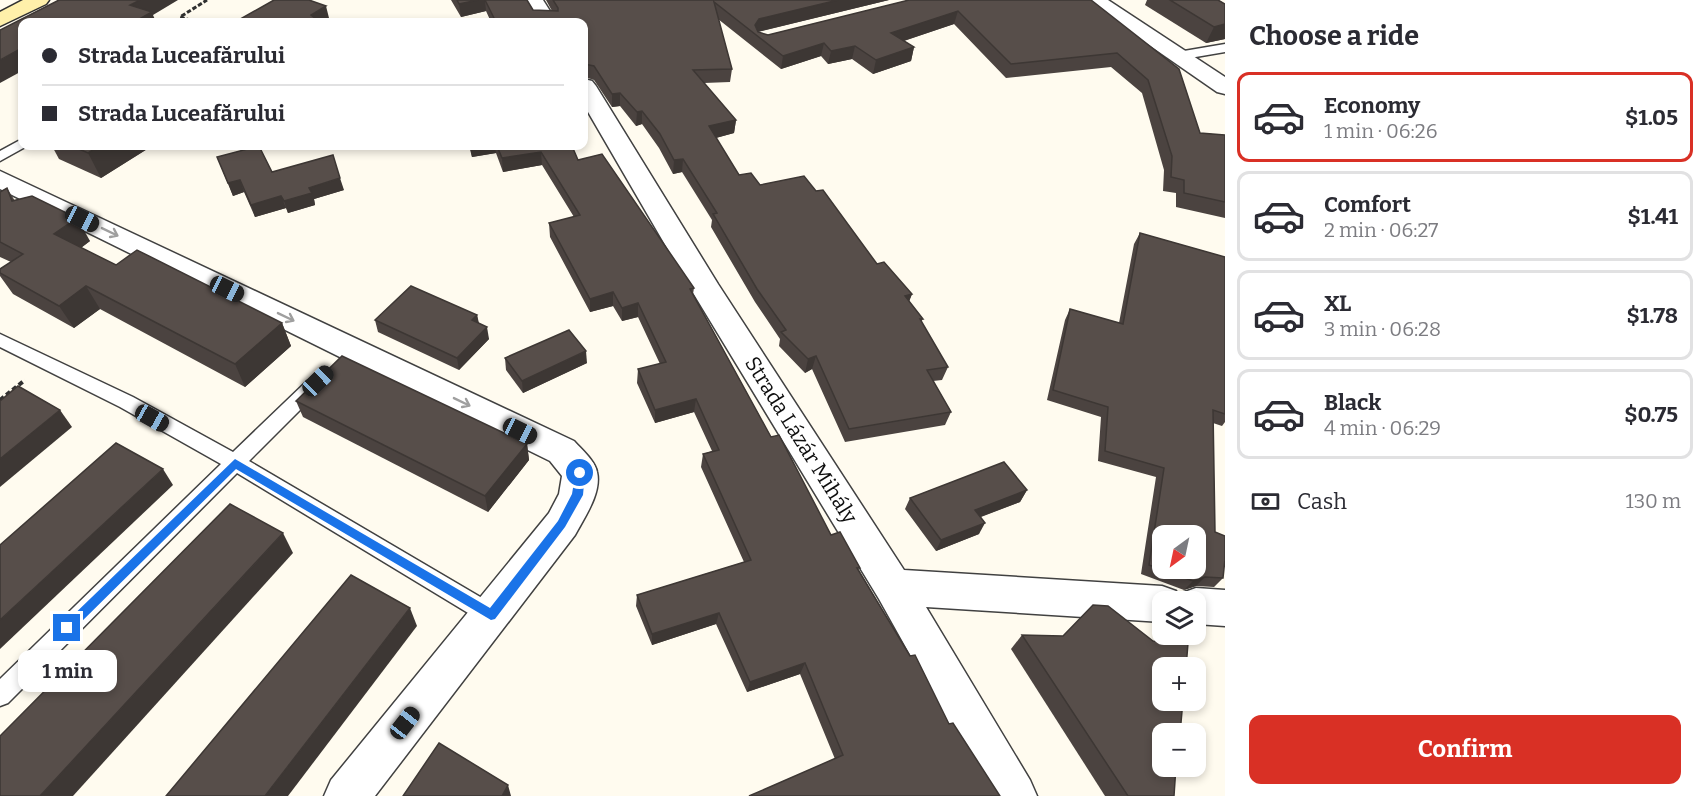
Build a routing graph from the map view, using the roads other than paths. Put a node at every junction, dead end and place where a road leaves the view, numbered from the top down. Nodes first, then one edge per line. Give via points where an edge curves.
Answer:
1 (39, 0) edge
2 (533, 0) edge
3 (1094, 0) edge
4 (544, 18) edge
5 (0, 20) edge
6 (1225, 48) edge
7 (1178, 56) junction
8 (1225, 87) edge
9 (588, 93) edge
10 (18, 146) edge
11 (0, 157) edge
12 (7, 190) edge
13 (0, 340) edge
14 (337, 362) junction
15 (235, 463) junction
16 (893, 587) junction
17 (1152, 603) edge
18 (1206, 607) edge
19 (1225, 608) edge
20 (491, 615) junction
21 (0, 695) edge
22 (347, 796) edge
23 (1014, 796) edge

1 - 5 main road
2 - 4 street
3 - 7 street
6 - 7 lane
7 - 8 street
9 - 16 street, Strada Lázár Mihály
10 - 11 lane
12 -> 14 street
13 - 15 lane via 49,362
14 - 15 lane
14 -> 20 street via 562,451 580,473 577,495 561,524
15 - 20 lane
15 - 21 lane
16 - 17 street
16 - 23 street, Strada Lázár Mihály
18 - 19 street
20 - 22 street

